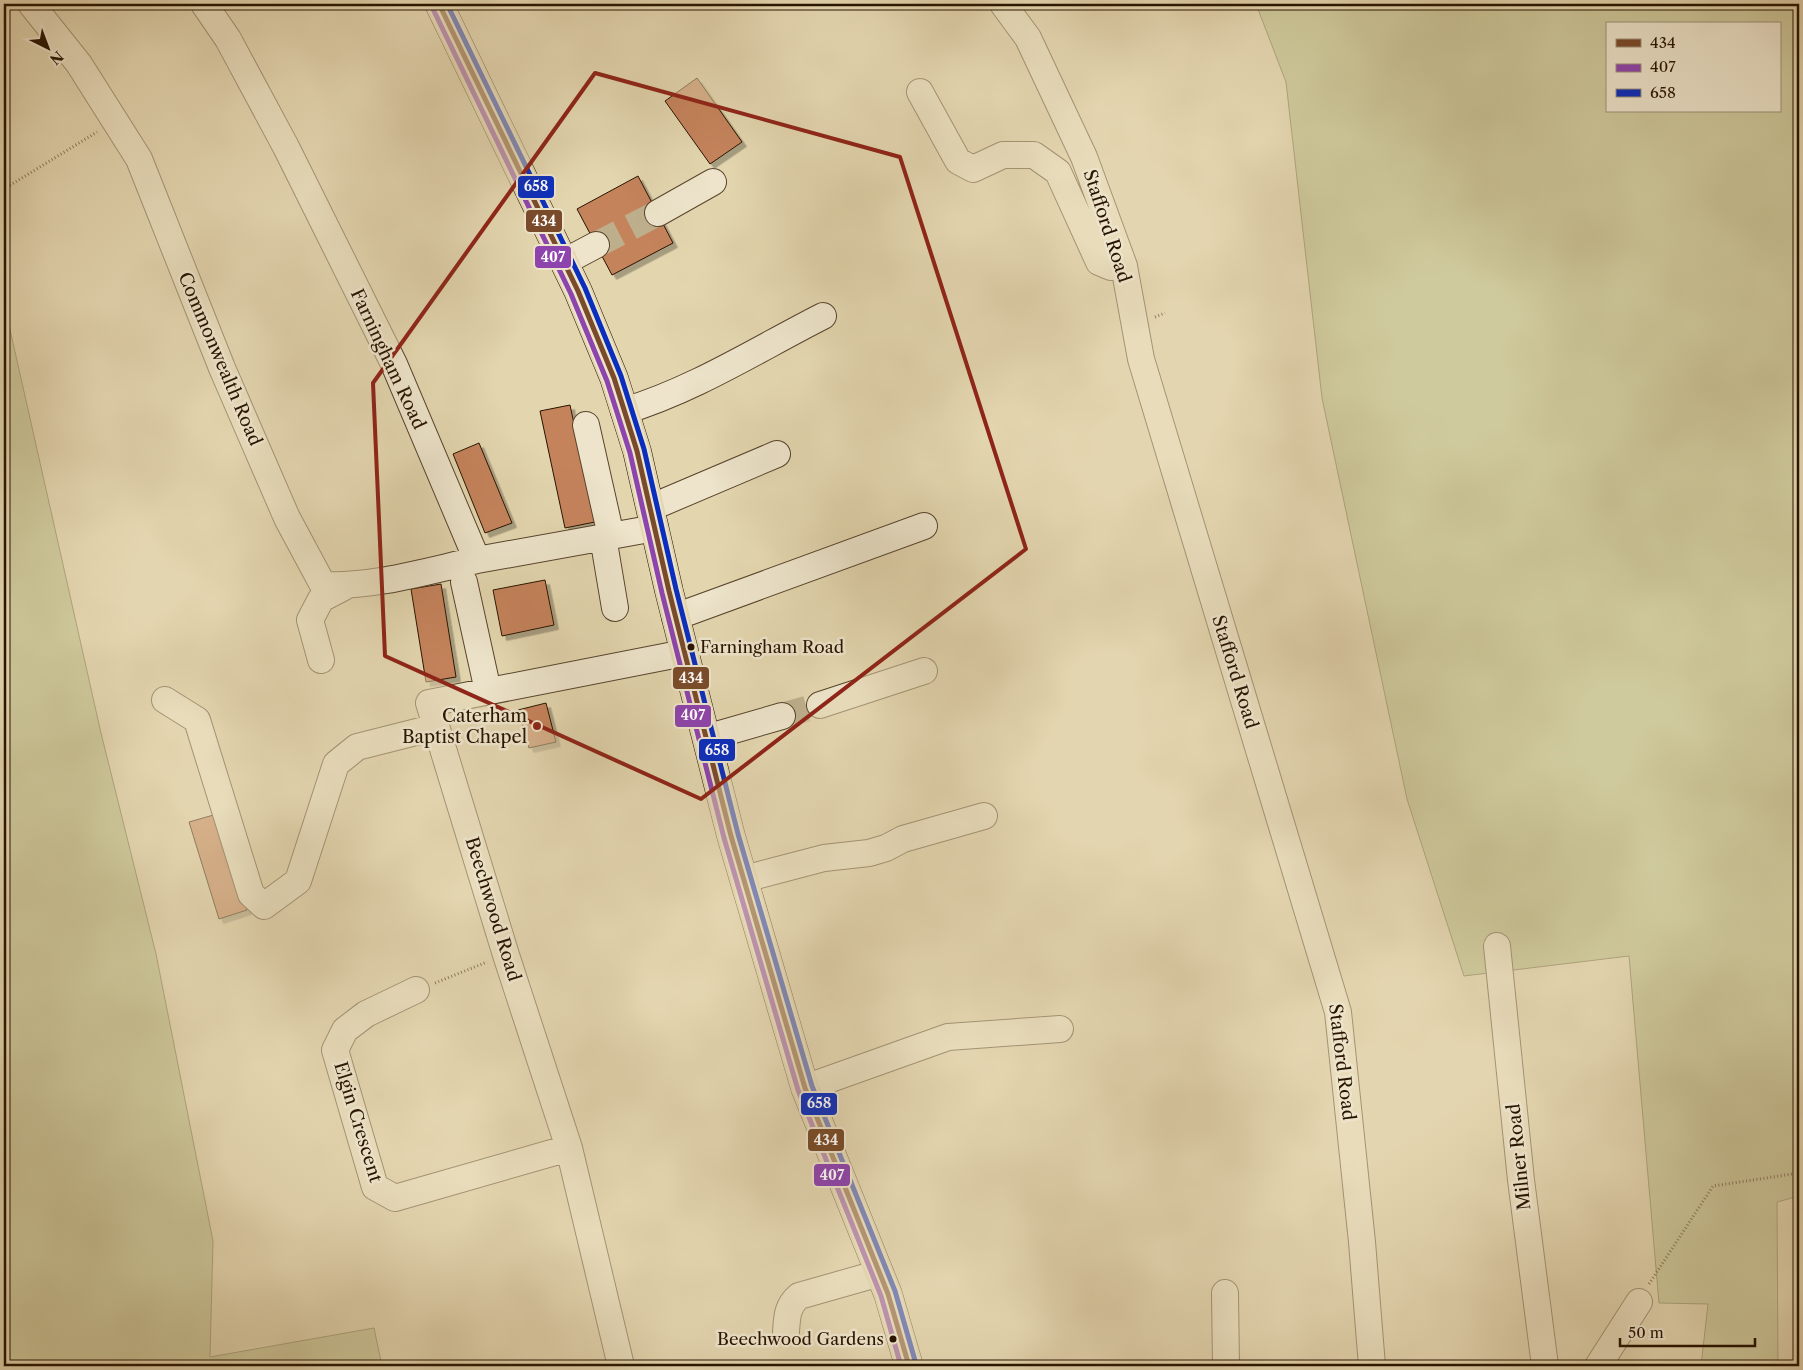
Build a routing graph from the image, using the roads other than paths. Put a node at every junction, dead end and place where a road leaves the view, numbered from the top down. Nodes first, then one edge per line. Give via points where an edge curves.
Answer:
1 (32, 4) edge
2 (204, 4) edge
3 (440, 4) edge
4 (1003, 4) edge
5 (920, 92) dead end
6 (713, 182) dead end
7 (658, 213) tunnel mouth
8 (596, 245) tunnel mouth
9 (564, 262) junction
10 (1124, 266) junction
11 (823, 316) dead end
12 (624, 411) junction
13 (586, 425) dead end
14 (777, 454) dead end
15 (653, 518) junction
16 (924, 526) dead end
17 (607, 537) junction
18 (477, 560) junction
19 (464, 582) dead end
20 (346, 586) junction
21 (615, 608) dead end
22 (675, 616) junction
23 (684, 653) junction
24 (321, 660) dead end
25 (924, 672) dead end
26 (488, 691) junction
27 (165, 700) dead end
28 (820, 705) tunnel mouth
29 (782, 716) tunnel mouth
30 (436, 727) junction
31 (706, 738) junction
32 (984, 816) dead end
33 (744, 879) junction
34 (1497, 946) dead end
35 (416, 990) road end
36 (1060, 1029) dead end
37 (805, 1088) junction
38 (569, 1148) junction
39 (880, 1273) junction
40 (1225, 1293) dead end
41 (1638, 1302) road end
42 (786, 1332) dead end
43 (620, 1366) edge
44 (909, 1366) edge
45 (1226, 1366) edge
46 (1372, 1366) edge
47 (1545, 1366) edge
48 (1598, 1366) edge

1 - 20 street, Commonwealth Road via 79,64 139,159 222,368 287,518 323,585
2 - 18 street, Farningham Road via 228,39 286,147 394,364
3 - 9 main road
4 - 10 street, Stafford Road via 1028,38 1080,148
5 - 10 street via 958,161 972,170 1003,155 1034,155 1058,172 1099,262 1111,267
6 - 7 street
8 - 9 street
9 - 12 main road via 614,378
10 - 46 street, Stafford Road via 1140,359 1338,1012
11 - 12 street via 709,376 648,404
12 - 15 main road via 638,451
13 - 17 street
14 - 15 street
15 - 17 street
15 - 22 main road
16 - 22 street
17 - 18 street
17 - 21 street
18 - 20 street, Commonwealth Road
19 - 26 street
20 - 24 street via 321,598 310,620
22 - 23 main road
23 - 26 street, Beechwood Road
23 - 31 main road
25 - 28 street
26 - 30 street, Beechwood Road via 429,703
27 - 30 street via 196,720 251,894 264,906 298,881 336,764 357,747
29 - 31 street
30 - 38 street, Beechwood Road
31 - 33 main road
32 - 33 street via 903,839 869,853 824,858
33 - 37 main road
34 - 47 street, Milner Road via 1520,1180
35 - 38 street, Elgin Crescent via 366,1014 345,1030 335,1050 375,1187 395,1198
36 - 37 street via 948,1037
37 - 39 main road
38 - 43 street, Beechwood Road
39 - 42 street via 799,1296 788,1310
39 - 44 main road
40 - 45 street
41 - 48 street

